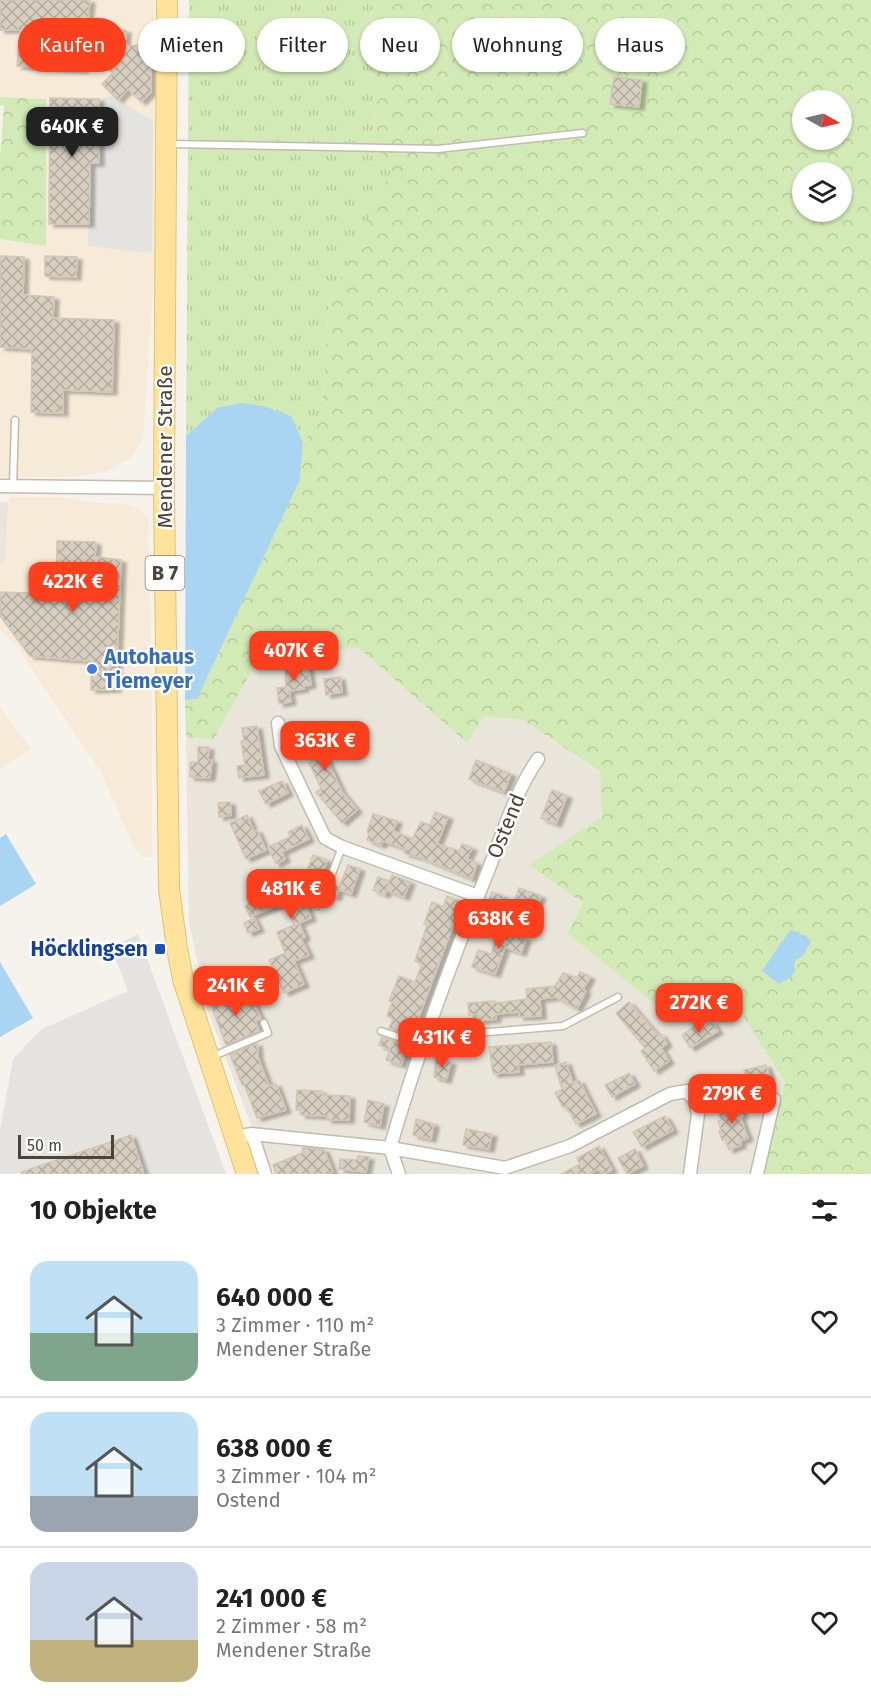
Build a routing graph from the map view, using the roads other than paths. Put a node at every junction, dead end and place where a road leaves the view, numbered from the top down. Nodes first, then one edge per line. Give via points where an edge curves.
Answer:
1 (166, 0) edge
2 (583, 133) dead end
3 (166, 143) junction
4 (15, 420) dead end
5 (6, 486) edge
6 (165, 488) junction
7 (278, 723) dead end
8 (538, 759) dead end
9 (342, 847) junction
10 (478, 896) junction
11 (317, 906) dead end
12 (618, 997) dead end
13 (264, 1023) dead end
14 (381, 1031) dead end
15 (423, 1041) junction
16 (208, 1058) junction
17 (774, 1100) dead end
18 (243, 1136) junction
19 (390, 1148) junction
20 (248, 1174) edge
21 (265, 1174) edge
22 (399, 1174) edge
23 (690, 1174) edge
24 (757, 1174) edge

1 - 3 main road, Mendener Straße / B 7
2 - 3 lane via 438,149
3 - 6 main road, Mendener Straße / B 7
4 - 5 lane
5 - 6 street
6 - 16 main road, Mendener Straße / B 7 via 169,889 183,979
7 - 9 street via 281,746 325,838
8 - 10 street, Ostend via 525,778
9 - 10 street
9 - 11 lane
10 - 15 street, Ostend
12 - 15 lane via 563,1026
13 - 16 lane via 268,1033
14 - 15 lane
15 - 19 street, Ostend
16 - 18 main road, Mendener Straße / B 7
17 - 24 street
18 - 19 street
18 - 20 main road, Mendener Straße / B 7
18 - 21 street, Mendener Straße
19 - 22 street
19 - 23 street via 505,1168 570,1146 670,1094 687,1091 698,1114

